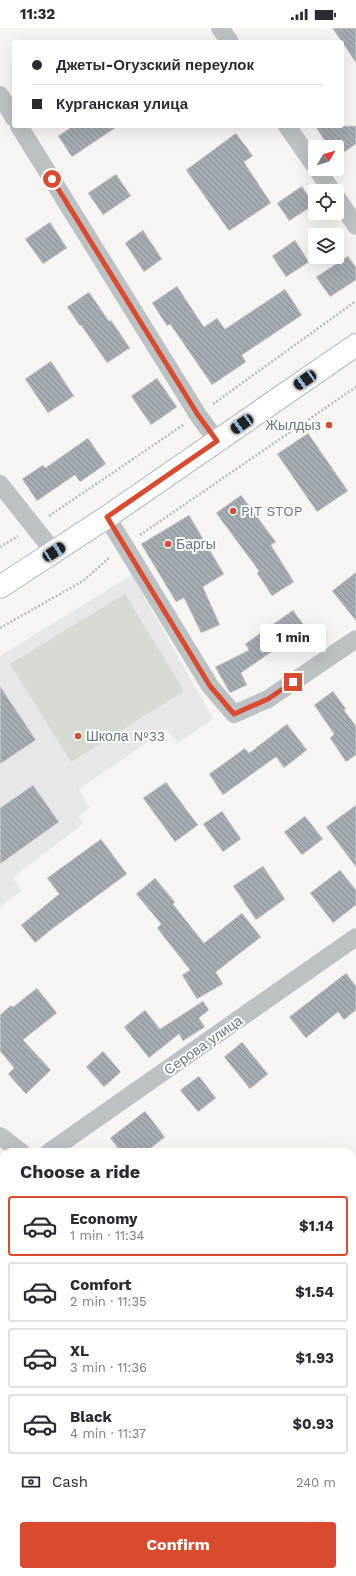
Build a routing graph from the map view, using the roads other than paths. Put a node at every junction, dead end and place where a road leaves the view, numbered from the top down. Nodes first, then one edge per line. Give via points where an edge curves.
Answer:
1 (220, 28) edge
2 (229, 40) edge
3 (0, 95) edge
4 (12, 115) edge
5 (20, 128) edge
6 (289, 128) edge
7 (308, 156) edge
8 (344, 208) edge
9 (356, 226) edge
10 (356, 345) edge
11 (217, 441) junction
12 (0, 484) edge
13 (107, 517) junction
14 (54, 552) junction
15 (0, 587) edge
16 (356, 639) edge
17 (356, 937) edge
18 (0, 1136) edge
19 (16, 1148) edge
20 (56, 1148) edge

1 - 2 street
3 - 4 street
5 - 11 street via 198,415
6 - 7 street
8 - 9 street
10 - 11 main road
11 - 13 main road
12 - 14 street
13 - 14 main road
13 - 16 street via 210,686 234,714 268,699
14 - 15 main road
17 - 20 street, Серова улица
18 - 19 street

